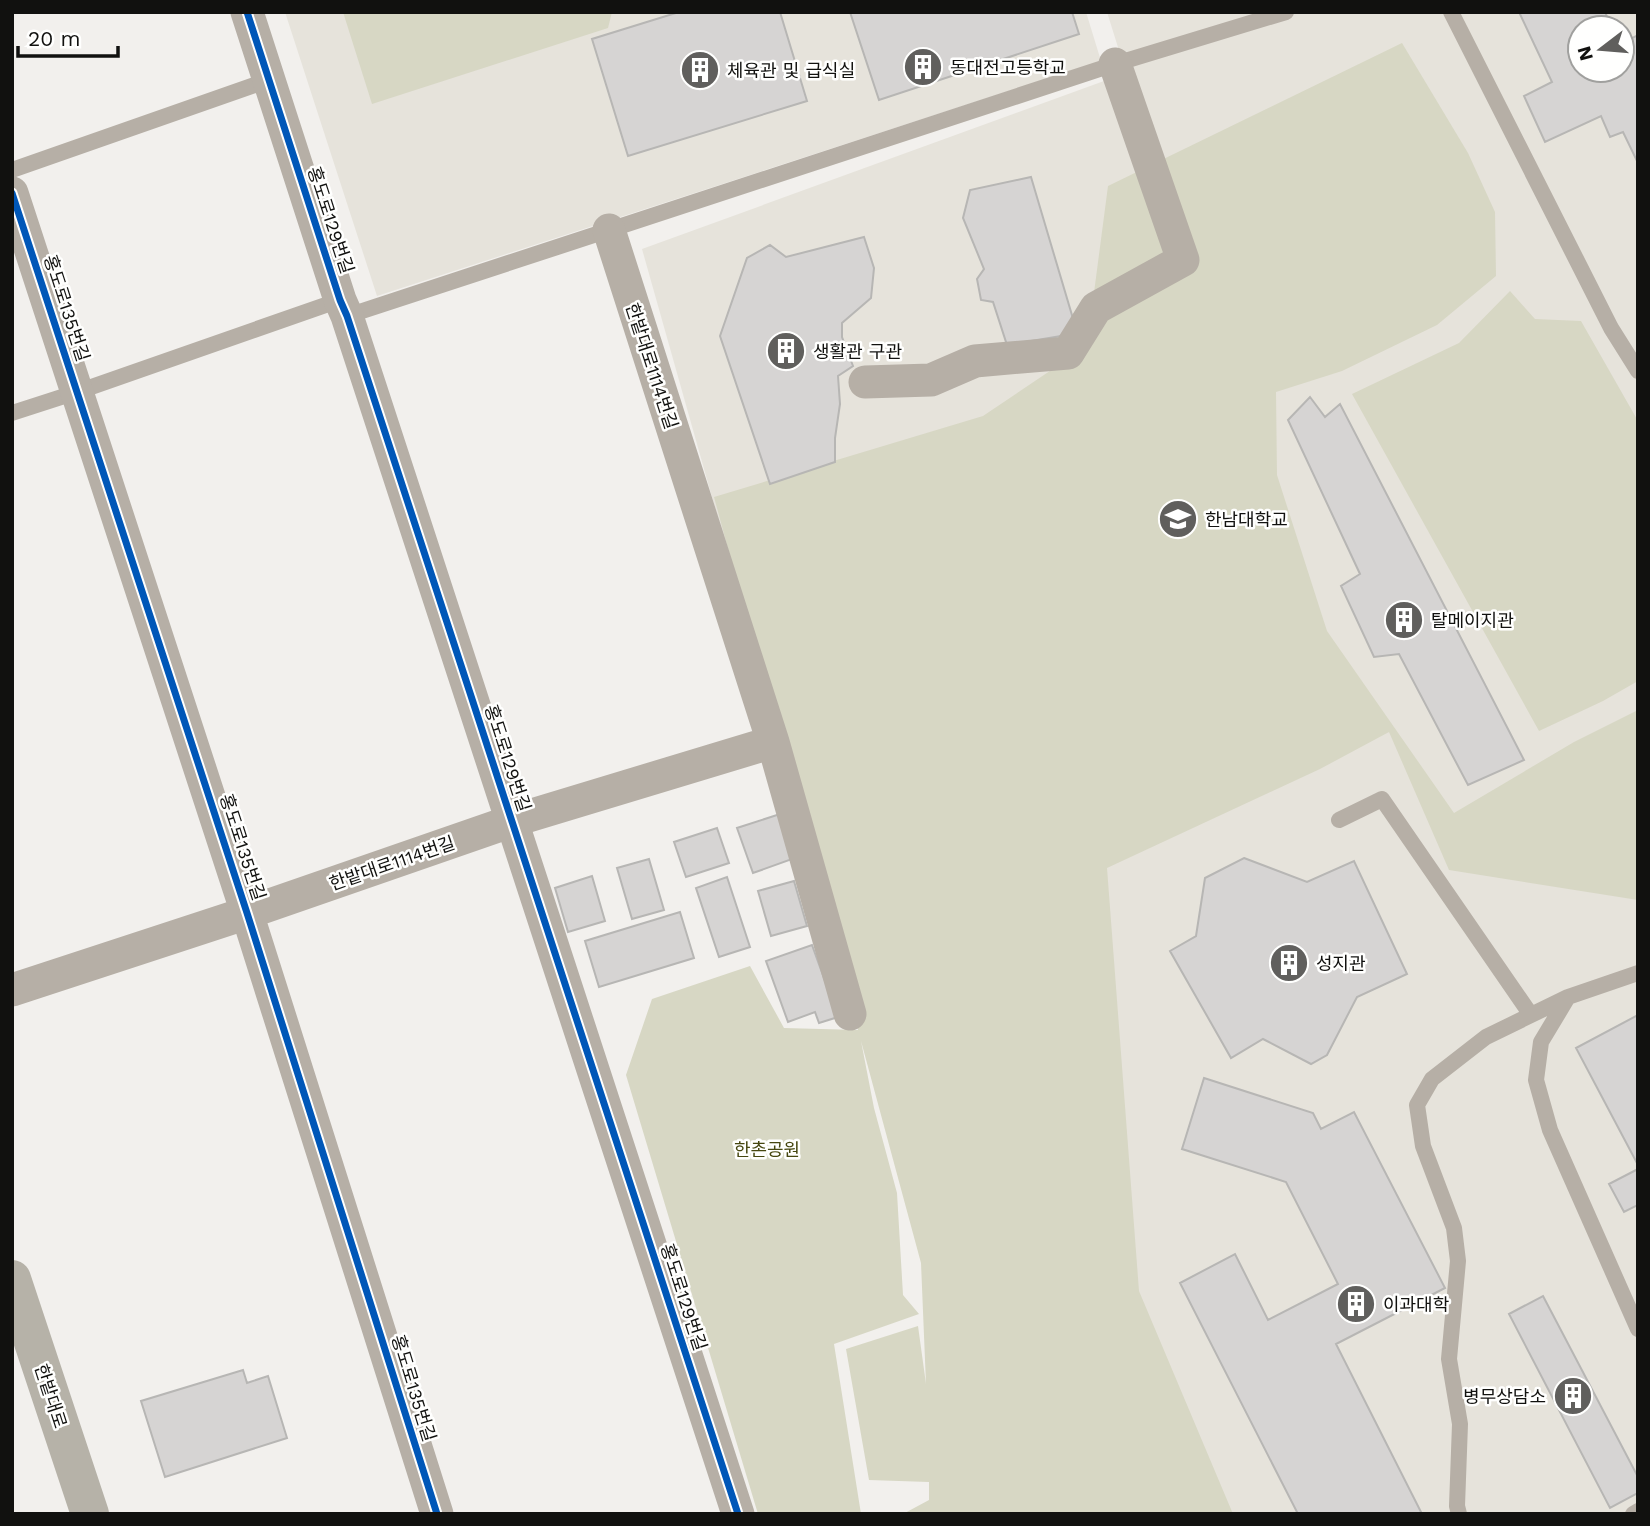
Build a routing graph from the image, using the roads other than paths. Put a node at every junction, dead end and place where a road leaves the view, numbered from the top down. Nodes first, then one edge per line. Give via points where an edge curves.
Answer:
1 (247, 12) edge
2 (1286, 12) edge
3 (1451, 12) edge
4 (1115, 64) junction
5 (269, 80) junction
6 (12, 170) edge
7 (12, 193) edge
8 (609, 230) junction
9 (343, 308) junction
10 (1638, 371) edge
11 (865, 382) dead end
12 (77, 392) junction
13 (12, 413) edge
14 (773, 742) junction
15 (1339, 820) dead end
16 (512, 821) junction
17 (247, 913) junction
18 (1638, 973) edge
19 (12, 990) edge
20 (1568, 997) junction
21 (850, 1014) dead end
22 (1531, 1015) junction
23 (12, 1279) edge
24 (1638, 1329) edge
25 (1638, 1511) edge
26 (90, 1514) edge
27 (437, 1514) edge
28 (738, 1514) edge
29 (1459, 1514) edge
30 (1633, 1514) edge

1 - 5 street, 홍도로129번길
2 - 4 lane
3 - 10 lane via 1611,328
4 - 8 lane
4 - 11 street via 1183,260 1096,308 1068,353 975,361 931,380
5 - 6 lane
5 - 9 street, 홍도로129번길
7 - 12 street, 홍도로135번길
8 - 9 lane
8 - 14 street, 한밭대로1114번길
9 - 12 lane
9 - 16 street, 홍도로129번길
12 - 13 lane
12 - 17 street, 홍도로135번길
14 - 16 street, 한밭대로1114번길
14 - 21 street, 한밭대로1114번길
15 - 22 lane via 1382,799
16 - 17 street, 한밭대로1114번길
16 - 28 street, 홍도로129번길
17 - 19 street, 한밭대로1114번길
17 - 27 street, 홍도로135번길
18 - 20 lane
20 - 22 lane
20 - 24 lane via 1541,1042 1536,1080 1550,1130
22 - 29 lane via 1486,1037 1457,1059 1432,1079 1417,1105 1423,1146 1454,1228 1458,1261 1449,1359 1460,1424
23 - 26 main road, 한밭대로
25 - 30 lane

